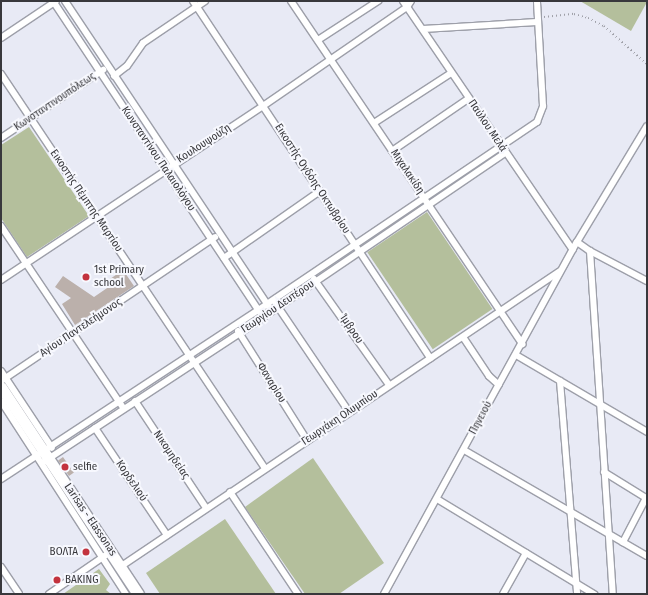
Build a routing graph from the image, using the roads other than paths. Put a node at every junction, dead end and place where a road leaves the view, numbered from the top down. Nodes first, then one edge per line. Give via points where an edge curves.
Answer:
1 (55, 1) edge
2 (65, 1) edge
3 (205, 1) edge
4 (292, 1) edge
5 (378, 1) edge
6 (537, 1) edge
7 (407, 3) edge
8 (195, 4) edge
9 (537, 22) junction
10 (422, 30) junction
11 (1, 38) edge
12 (318, 40) junction
13 (331, 59) junction
14 (108, 67) junction
15 (100, 72) junction
16 (451, 73) junction
17 (1, 74) edge
18 (114, 76) junction
19 (468, 99) junction
20 (263, 106) junction
21 (30, 118) junction
22 (374, 123) junction
23 (647, 126) edge
24 (1, 138) edge
25 (500, 146) junction
26 (392, 151) junction
27 (505, 153) junction
28 (173, 165) junction
29 (166, 170) junction
30 (320, 191) junction
31 (424, 198) junction
32 (429, 206) junction
33 (96, 216) junction
34 (1, 226) edge
35 (219, 234) junction
36 (212, 240) junction
37 (577, 242) junction
38 (355, 245) junction
39 (573, 250) junction
40 (590, 251) junction
41 (232, 252) junction
42 (360, 252) junction
43 (224, 258) junction
44 (26, 263) junction
45 (562, 270) junction
46 (311, 274) junction
47 (1, 280) edge
48 (647, 281) edge
49 (316, 282) junction
50 (143, 286) junction
51 (273, 300) junction
52 (267, 304) junction
53 (278, 307) junction
54 (258, 310) junction
55 (272, 311) junction
56 (501, 312) junction
57 (263, 317) junction
58 (235, 326) junction
59 (73, 333) junction
60 (240, 333) junction
61 (463, 337) junction
62 (522, 344) junction
63 (189, 355) junction
64 (516, 355) junction
65 (430, 358) junction
66 (194, 363) junction
67 (1, 371) edge
68 (560, 381) junction
69 (2, 382) edge
70 (389, 385) junction
71 (499, 385) junction
72 (1, 401) edge
73 (135, 401) junction
74 (119, 402) junction
75 (598, 403) junction
76 (124, 409) junction
77 (349, 412) junction
78 (95, 428) junction
79 (647, 432) edge
80 (307, 440) junction
81 (464, 450) junction
82 (46, 455) junction
83 (265, 468) junction
84 (604, 472) junction
85 (1, 479) edge
86 (230, 492) junction
87 (437, 499) junction
88 (206, 508) junction
89 (570, 511) junction
90 (607, 532) junction
91 (167, 535) junction
92 (623, 542) junction
93 (526, 553) junction
94 (107, 554) junction
95 (647, 556) edge
96 (1, 567) edge
97 (120, 567) junction
98 (576, 582) junction
99 (19, 594) edge
100 (50, 594) edge
101 (126, 594) edge
102 (138, 594) edge
103 (298, 594) edge
104 (384, 594) edge
105 (503, 594) edge
106 (576, 594) edge
107 (594, 594) edge
108 (612, 594) edge

1 - 11 street
1 - 15 street, Κωνσταντίνου Παλαιολόγου
2 - 14 street, Κωνσταντίνου Παλαιολόγου
3 - 8 street
4 - 12 street, Μιχαλακίδη
5 - 12 street
6 - 9 street, Γεωργίου Δευτέρου
7 - 10 street, Παύλου Μελά
7 - 13 street, Κουλουψούζη
8 - 18 street via 143,43 124,69
8 - 20 street, Εικοστής Ογδόης Οκτωβρίου
9 - 10 street
9 - 25 street, Γεωργίου Δευτέρου via 542,114 537,122
10 - 16 street, Παύλου Μελά
12 - 13 street, Μιχαλακίδη
13 - 20 street, Κουλουψούζη
13 - 22 street, Μιχαλακίδη
14 - 15 street, Κωνσταντινουπόλεως
14 - 18 street, Κωνσταντίνου Παλαιολόγου
15 - 21 street, Κωνσταντινουπόλεως
15 - 29 street, Κωνσταντίνου Παλαιολόγου
16 - 19 street, Παύλου Μελά
16 - 22 street
17 - 21 street, Εικοστής Πέμπτης Μαρτίου
18 - 28 street, Κωνσταντίνου Παλαιολόγου
19 - 25 street, Παύλου Μελά
19 - 26 street
20 - 28 street, Κουλουψούζη
20 - 30 street, Εικοστής Ογδόης Οκτωβρίου
21 - 24 street, Κωνσταντινουπόλεως
21 - 33 street, Εικοστής Πέμπτης Μαρτίου
22 - 26 street, Μιχαλακίδη
23 - 37 street, Πηνειού
25 - 27 street, Παύλου Μελά
25 - 31 street, Γεωργίου Δευτέρου
26 - 31 street, Μιχαλακίδη
27 - 32 street, Γεωργίου Δευτέρου
27 - 39 street, Παύλου Μελά
28 - 29 street, Κουλουψούζη
28 - 35 street, Κωνσταντίνου Παλαιολόγου
29 - 33 street, Κουλουψούζη
29 - 36 street, Κωνσταντίνου Παλαιολόγου
30 - 38 street, Εικοστής Ογδόης Οκτωβρίου
30 - 41 street
31 - 32 street, Μιχαλακίδη
31 - 38 street, Γεωργίου Δευτέρου
32 - 42 street, Γεωργίου Δευτέρου
32 - 56 street, Μιχαλακίδη
33 - 44 street, Κουλουψούζη
33 - 50 street, Εικοστής Πέμπτης Μαρτίου
34 - 44 street
35 - 36 street, Αγίου Παντελεήμονος
35 - 41 street, Κωνσταντίνου Παλαιολόγου
36 - 43 street, Κωνσταντίνου Παλαιολόγου
36 - 50 street, Αγίου Παντελεήμονος
37 - 39 street, Πηνειού
37 - 40 street
38 - 42 street, Εικοστής Ογδόης Οκτωβρίου
38 - 46 street, Γεωργίου Δευτέρου
39 - 45 street, Πηνειού
40 - 48 street
40 - 75 street
41 - 43 street
41 - 52 street, Κωνσταντίνου Παλαιολόγου
42 - 49 street, Γεωργίου Δευτέρου
42 - 65 street, Εικοστής Ογδόης Οκτωβρίου
43 - 54 street, Κωνσταντίνου Παλαιολόγου
44 - 47 street, Κουλουψούζη
44 - 59 street
45 - 56 street, Γεωργάκη Ολυμπίου
45 - 62 street, Πηνειού
46 - 49 street, Ίμβρου
46 - 51 street, Γεωργίου Δευτέρου
49 - 53 street, Γεωργίου Δευτέρου
49 - 70 street, Ίμβρου
50 - 59 street, Αγίου Παντελεήμονος
50 - 63 street, Εικοστής Πέμπτης Μαρτίου
51 - 52 street, Γεωργίου Δευτέρου
51 - 53 street
52 - 54 street, Γεωργίου Δευτέρου
52 - 55 street, Κωνσταντίνου Παλαιολόγου
53 - 55 street, Γεωργίου Δευτέρου
53 - 77 street
54 - 57 street, Κωνσταντίνου Παλαιολόγου
54 - 58 street, Γεωργίου Δευτέρου
55 - 57 street, Γεωργίου Δευτέρου
56 - 61 street, Γεωργάκη Ολυμπίου
56 - 62 street, Μιχαλακίδη
57 - 60 street, Γεωργίου Δευτέρου
58 - 60 street, Φαναρίου
58 - 63 street, Γεωργίου Δευτέρου
59 - 69 street, Αγίου Παντελεήμονος
59 - 74 street
60 - 66 street, Γεωργίου Δευτέρου
60 - 80 street, Φαναρίου
61 - 65 street, Γεωργάκη Ολυμπίου
61 - 71 street
62 - 64 street, Πηνειού
63 - 66 street, Εικοστής Πέμπτης Μαρτίου
63 - 74 street, Γεωργίου Δευτέρου
64 - 68 street
64 - 71 street, Πηνειού
65 - 70 street, Γεωργάκη Ολυμπίου
66 - 73 street, Γεωργίου Δευτέρου
66 - 83 street, Εικοστής Πέμπτης Μαρτίου
67 - 69 street
68 - 75 street
68 - 89 street
69 - 82 highway, Larisas - Elassonas
70 - 77 street, Γεωργάκη Ολυμπίου
71 - 81 street, Πηνειού
72 - 82 street
73 - 76 street, Γεωργίου Δευτέρου
73 - 88 street, Νικομηδείας
74 - 76 street
74 - 82 street, Γεωργίου Δευτέρου
75 - 79 street
75 - 84 street
76 - 78 street, Γεωργίου Δευτέρου
77 - 80 street, Γεωργάκη Ολυμπίου
78 - 82 street, Γεωργίου Δευτέρου
78 - 91 street, Κορδελιού
80 - 83 street, Γεωργάκη Ολυμπίου
81 - 87 street, Πηνειού
81 - 89 street
82 - 85 street
82 - 94 highway, Larisas - Elassonas
83 - 86 street, Γεωργάκη Ολυμπίου
84 - 90 street
84 - 92 street via 646,498
86 - 88 street, Γεωργάκη Ολυμπίου
86 - 103 street
87 - 93 street
87 - 104 street, Πηνειού
88 - 91 street, Γεωργάκη Ολυμπίου
89 - 90 street
89 - 98 street
90 - 92 street
90 - 108 street
91 - 97 street, Γεωργάκη Ολυμπίου
92 - 95 street
93 - 98 street
93 - 105 street
94 - 97 highway, Larisas - Elassonas
94 - 100 street
94 - 101 street
96 - 99 street
97 - 102 highway, Larisas - Elassonas
98 - 106 street
98 - 107 street

